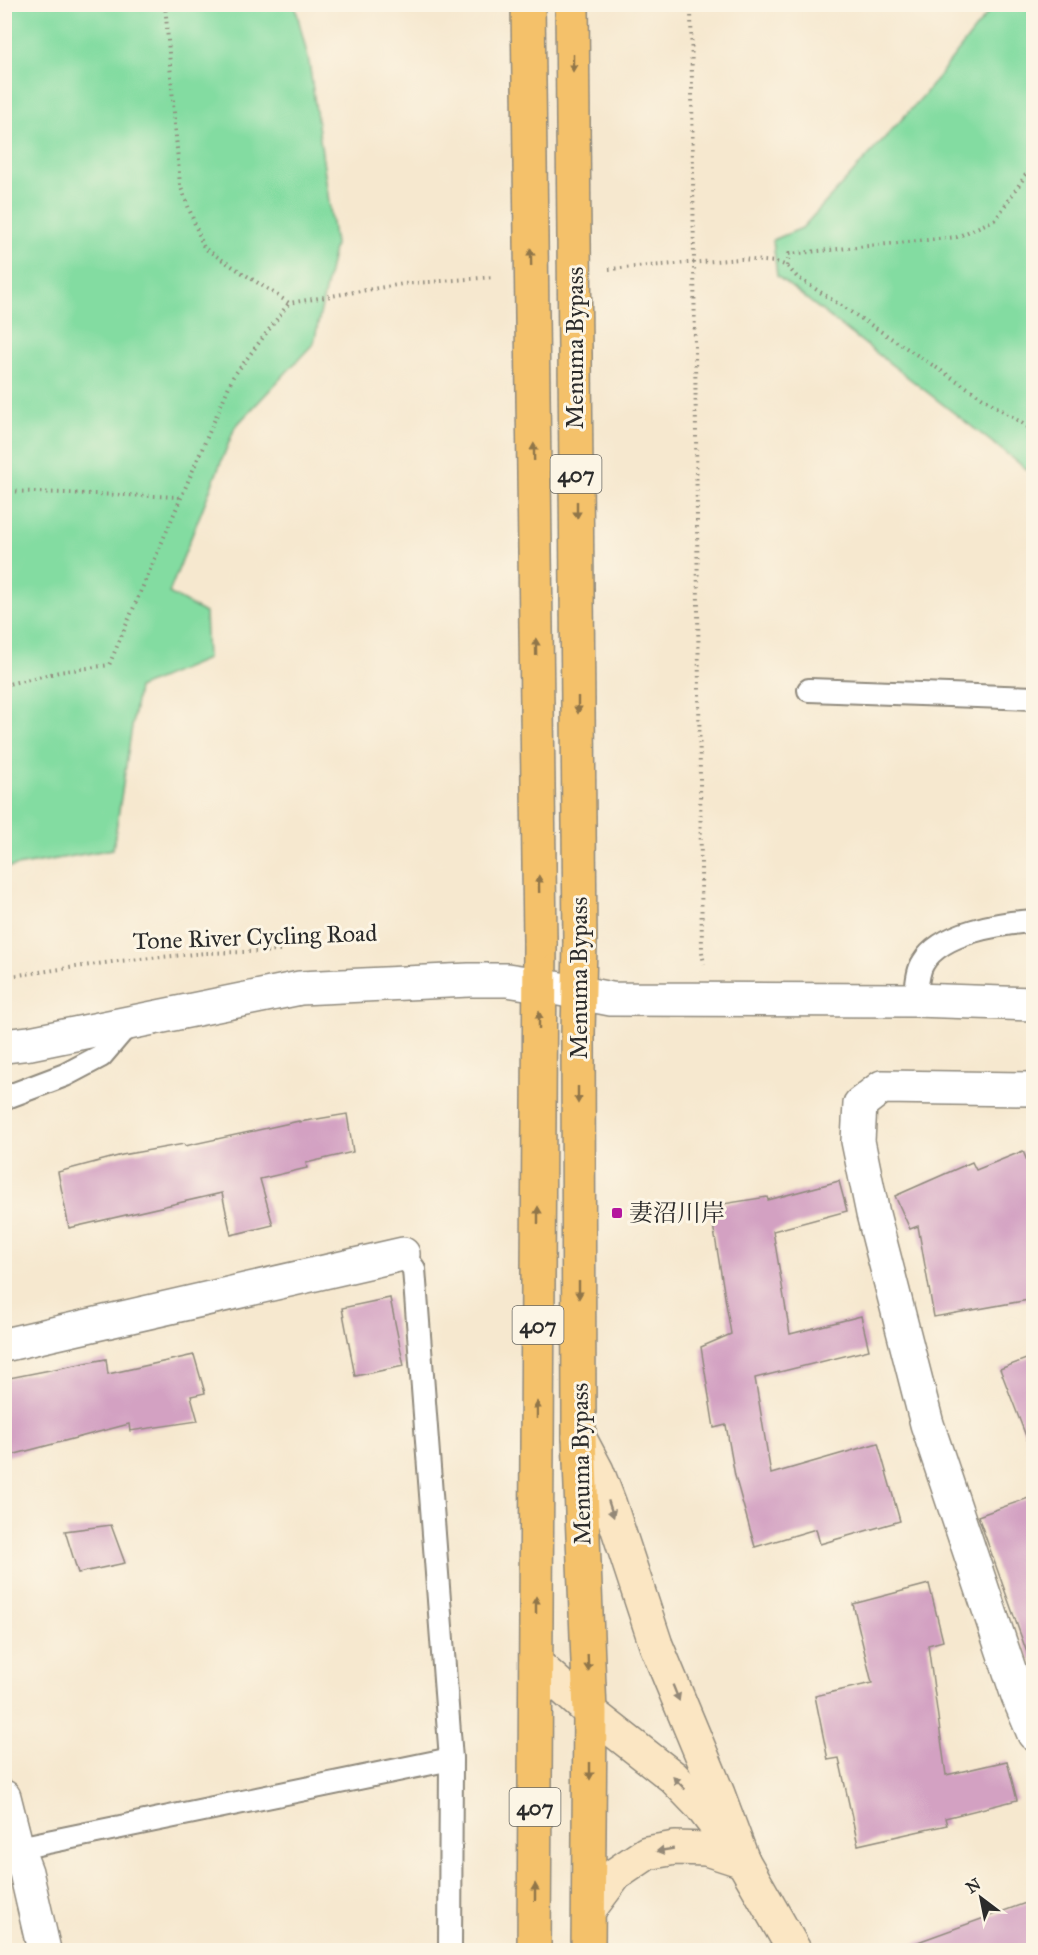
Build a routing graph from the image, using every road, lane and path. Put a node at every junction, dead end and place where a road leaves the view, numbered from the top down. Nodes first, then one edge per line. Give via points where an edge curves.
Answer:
1 (165, 4) edge
2 (528, 4) edge
3 (572, 4) edge
4 (691, 4) edge
5 (1034, 158) edge
6 (1034, 431) edge
7 (4, 491) edge
8 (182, 496) junction
9 (4, 685) edge
10 (809, 690) dead end
11 (1034, 698) edge
12 (1034, 921) edge
13 (289, 951) dead end
14 (704, 964) dead end
15 (4, 977) edge
16 (539, 985) junction
17 (580, 994) junction
18 (915, 1000) junction
19 (1034, 1004) edge
20 (129, 1023) junction
21 (4, 1046) edge
22 (1034, 1089) edge
23 (4, 1098) edge
24 (403, 1254) joint
25 (4, 1345) edge
26 (579, 1437) junction
27 (536, 1664) junction
28 (590, 1712) junction
29 (1034, 1734) edge
30 (451, 1759) junction
31 (4, 1797) edge
32 (11, 1850) edge
33 (743, 1861) junction
34 (589, 1910) junction
35 (44, 1950) edge
36 (450, 1950) edge
37 (534, 1950) edge
38 (588, 1950) edge
39 (794, 1950) edge

1 - 8 path via 180,185 204,248 289,303 233,377
16 -> 2 highway, Menuma Bypass / 407, bridge
3 -> 17 highway, Menuma Bypass / 407, bridge
4 - 14 path, bridge
5 - 6 path via 996,219 957,237 789,254 787,266 797,277
7 - 8 path
8 - 9 path via 109,664
10 - 11 lane
12 - 18 lane via 980,928 930,953 921,965
13 - 15 path, Tone River Cycling Road via 205,953
16 - 17 street
16 - 20 street via 469,980 300,988
27 -> 16 highway, Menuma Bypass / 407
17 - 18 street via 611,999
17 -> 26 highway, Menuma Bypass / 407
18 - 19 street
20 - 21 street
20 - 23 lane via 101,1056 65,1075
22 - 29 street via 882,1087 860,1104 858,1141 927,1424
24 - 25 street
24 - 30 lane via 414,1269
26 -> 28 highway, Menuma Bypass / 407
26 -> 33 main road via 604,1488 656,1644
27 - 28 main road
37 -> 27 highway, Menuma Bypass / 407
33 -> 28 main road via 673,1777
28 -> 34 highway, Menuma Bypass / 407
30 - 32 lane
30 - 36 lane
31 - 32 street
32 - 35 street via 26,1872
33 -> 34 main road via 706,1850 675,1848 647,1853 616,1874
33 - 39 main road
34 - 38 highway, Menuma Bypass / 407

